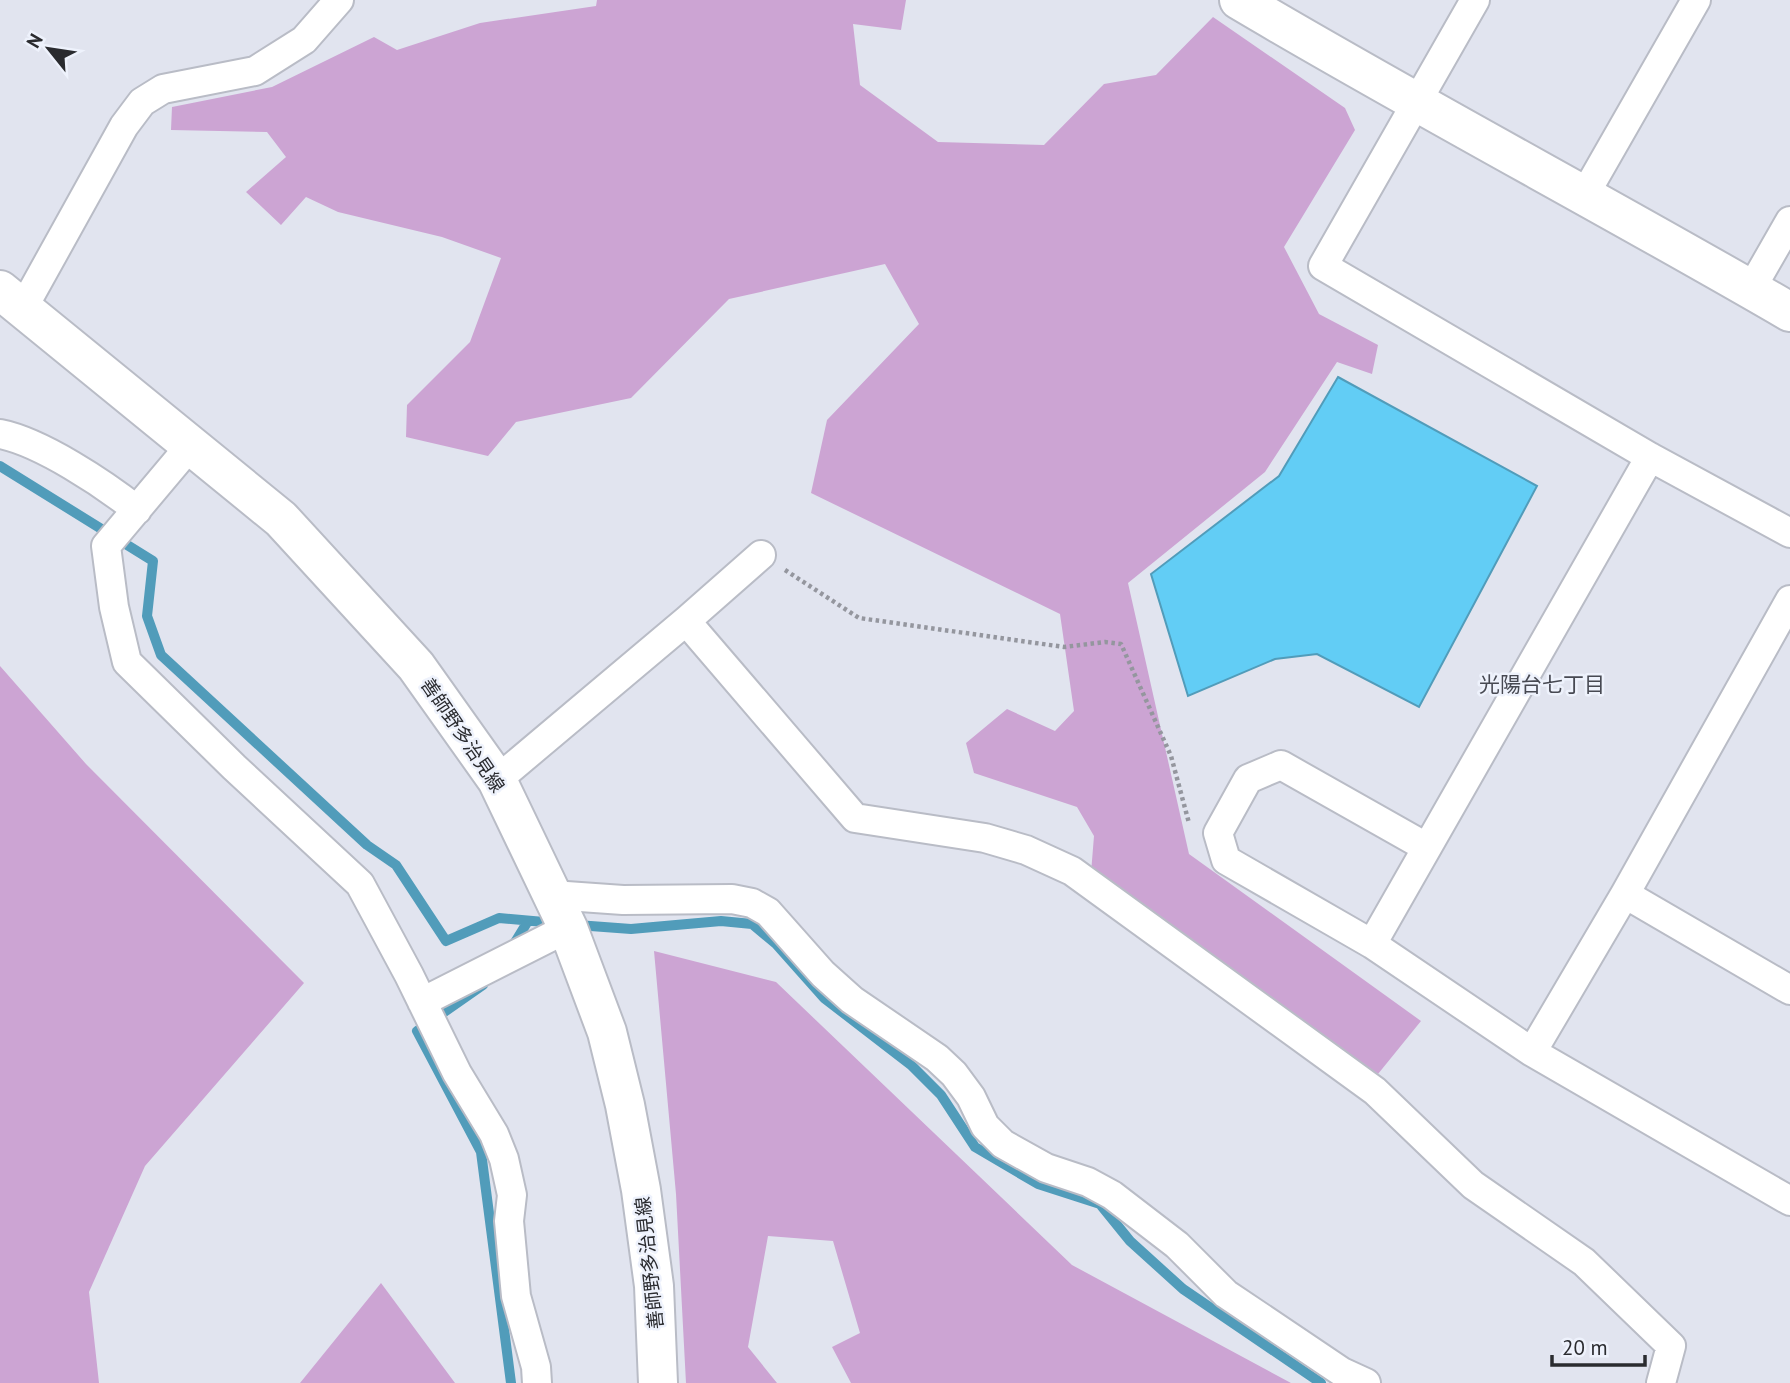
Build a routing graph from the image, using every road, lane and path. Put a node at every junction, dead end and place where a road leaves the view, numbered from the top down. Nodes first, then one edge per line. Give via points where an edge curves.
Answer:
1 (339, 0) edge
2 (1239, 0) edge
3 (1475, 0) edge
4 (1696, 0) edge
5 (1416, 103) junction
6 (1585, 194) junction
7 (1790, 221) edge
8 (1751, 289) junction
9 (11, 299) edge
10 (1790, 312) edge
11 (0, 434) edge
12 (190, 446) junction
13 (1650, 457) junction
14 (132, 515) junction
15 (1790, 533) edge
16 (761, 555) joint
17 (1790, 600) edge
18 (686, 621) junction
19 (497, 780) junction
20 (1218, 833) junction
21 (1426, 847) junction
22 (1625, 894) junction
23 (554, 921) junction
24 (1372, 944) junction
25 (1789, 988) edge
26 (422, 1002) junction
27 (1532, 1052) junction
28 (1790, 1201) edge
29 (537, 1383) edge
30 (658, 1383) edge
31 (1366, 1383) edge
32 (1661, 1383) edge

1 - 9 street via 304,40 255,71 163,89 142,102
2 - 5 main road
3 - 5 street
4 - 6 street
5 - 6 main road
5 - 13 street via 1323,266
6 - 8 main road
7 - 8 street
8 - 10 main road
9 - 12 main road, 善師野多治見線
11 - 14 street via 93,479
12 - 14 street
12 - 19 main road, 善師野多治見線 via 281,519 337,579 416,666
13 - 15 street
13 - 21 street
14 - 26 street via 106,546 127,662 360,884
16 - 18 street
16 - 20 path via 859,618 1064,647 1121,644 1171,756 1194,841
17 - 22 street
18 - 19 street
18 - 32 street via 855,818 985,838 1072,871 1375,1091 1473,1185 1584,1262 1671,1346
19 - 23 main road, 善師野多治見線
20 - 21 street via 1248,779 1281,765
20 - 24 street via 1226,859
21 - 24 street
22 - 25 street
22 - 27 street
23 - 26 street via 478,975
23 - 30 main road, 善師野多治見線 via 607,1032 625,1105 654,1286
23 - 31 street via 623,900 732,899 768,912 852,1000 954,1074 985,1126 1003,1144 1046,1168 1112,1195 1177,1245 1226,1294 1342,1372
24 - 27 street
26 - 29 street via 504,1159 512,1195 509,1221 516,1296
27 - 28 street

